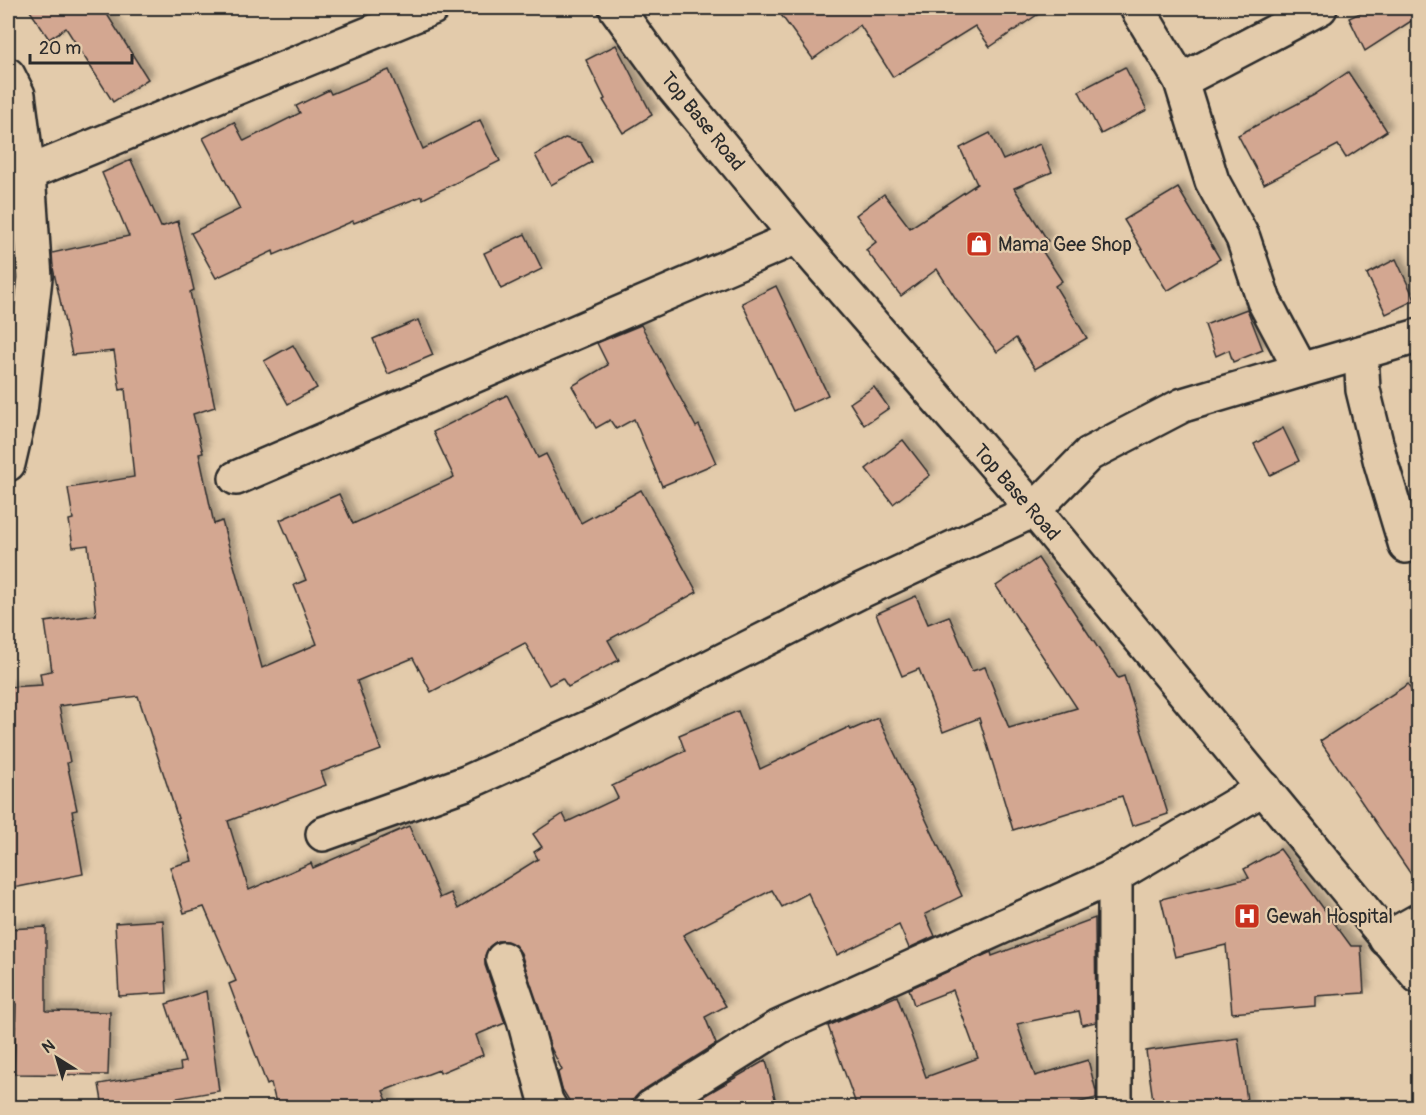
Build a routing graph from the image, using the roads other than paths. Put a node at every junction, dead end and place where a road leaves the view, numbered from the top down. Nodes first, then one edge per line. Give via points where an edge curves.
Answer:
1 (432, 8) edge
2 (616, 8) edge
3 (1137, 8) edge
4 (1320, 8) edge
5 (8, 75) edge
6 (1181, 81) junction
7 (28, 173) junction
8 (797, 237) junction
9 (1419, 336) edge
10 (1361, 353) junction
11 (1301, 370) junction
12 (8, 464) edge
13 (236, 478) dead end
14 (1034, 510) junction
15 (1406, 546) dead end
16 (1264, 788) junction
17 (323, 834) dead end
18 (1115, 876) junction
19 (1419, 921) edge
20 (1386, 939) junction
21 (503, 959) dead end
22 (1419, 976) edge
23 (550, 1107) edge
24 (650, 1107) edge
25 (1115, 1107) edge

1 - 7 street
2 - 8 street, Top Base Road via 674,88
3 - 6 street
4 - 6 street
5 - 7 street via 18,95
6 - 11 street via 1212,181 1243,238 1264,301
7 - 12 street via 35,278 20,412
8 - 13 street
8 - 14 street, Top Base Road
9 - 10 street
10 - 11 street
10 - 15 street via 1363,390
11 - 14 street via 1183,405 1089,454
14 - 16 street, Top Base Road
14 - 17 street via 568,737 466,783
16 - 18 street
16 - 20 street, Top Base Road
18 - 24 street via 779,1027
18 - 25 street
19 - 20 street
20 - 22 street, Top Base Road
21 - 23 street

